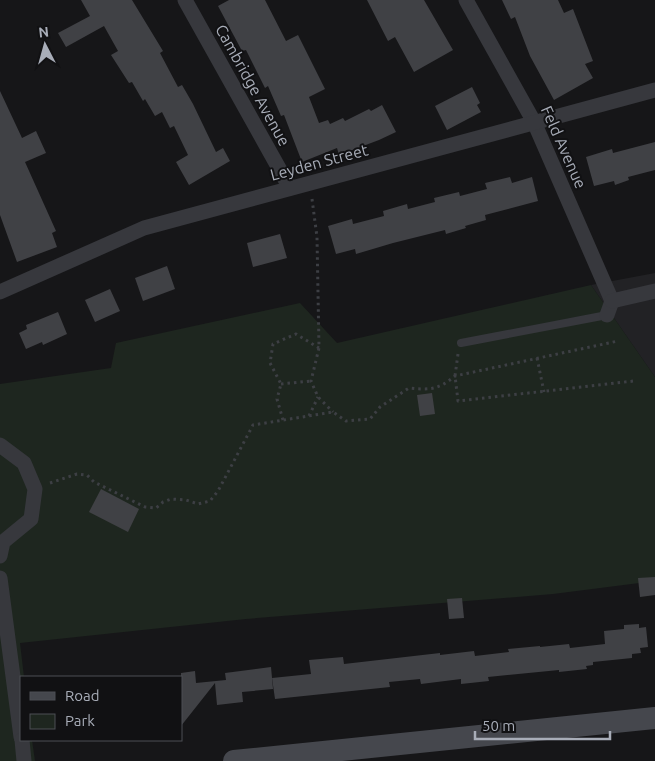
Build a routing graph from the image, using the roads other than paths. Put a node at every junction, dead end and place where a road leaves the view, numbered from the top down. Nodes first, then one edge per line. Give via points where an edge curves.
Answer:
1 (185, 0) edge
2 (466, 0) edge
3 (655, 90) edge
4 (534, 122) junction
5 (290, 188) junction
6 (655, 291) edge
7 (0, 292) edge
8 (610, 308) junction
9 (461, 343) road end
10 (0, 445) edge
11 (0, 556) edge
12 (0, 578) edge
13 (655, 718) edge
14 (20, 730) edge
15 (21, 741) edge
16 (24, 761) edge
17 (234, 761) edge

1 - 5 street, Cambridge Avenue
2 - 4 street, Feld Avenue
3 - 4 street, Leyden Street
4 - 5 street, Leyden Street
4 - 8 street, Feld Avenue
5 - 7 street, Leyden Street via 144,228
6 - 8 street
8 - 9 lane
10 - 11 street via 24,463 35,489 31,518 3,542
12 - 14 street
13 - 17 street
15 - 16 street

